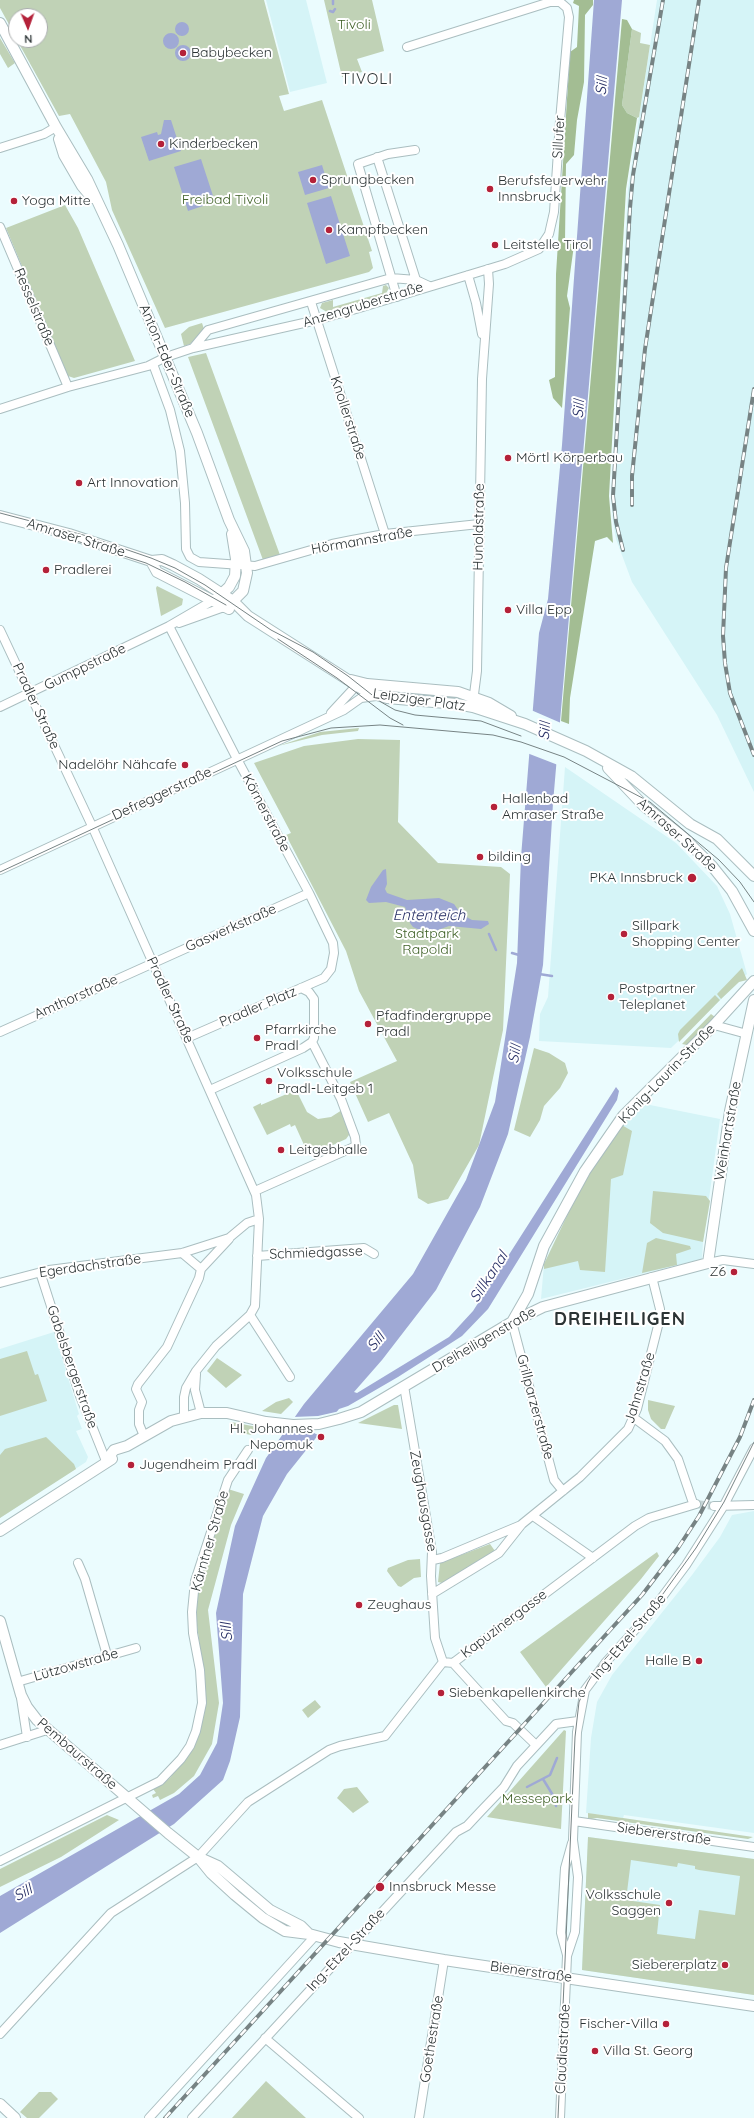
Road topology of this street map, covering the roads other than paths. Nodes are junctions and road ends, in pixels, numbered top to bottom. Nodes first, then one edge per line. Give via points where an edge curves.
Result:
1 (0, 23) edge
2 (0, 34) edge
3 (406, 47) dead end
4 (15, 52) junction
5 (56, 127) junction
6 (0, 148) edge
7 (415, 150) dead end
8 (377, 157) junction
9 (0, 227) edge
10 (488, 269) junction
11 (468, 275) junction
12 (391, 278) junction
13 (416, 280) junction
14 (429, 286) junction
15 (397, 297) junction
16 (311, 302) junction
17 (317, 320) junction
18 (484, 347) junction
19 (193, 348) junction
20 (166, 357) junction
21 (153, 364) junction
22 (68, 387) junction
23 (0, 409) edge
24 (0, 516) edge
25 (229, 520) junction
26 (479, 524) junction
27 (385, 534) junction
28 (151, 562) junction
29 (236, 565) junction
30 (247, 566) junction
31 (222, 594) junction
32 (212, 601) junction
33 (233, 601) junction
34 (224, 607) junction
35 (248, 616) junction
36 (169, 626) junction
37 (0, 630) edge
38 (343, 676) junction
39 (367, 684) junction
40 (356, 686) junction
41 (31, 693) junction
42 (382, 697) junction
43 (474, 697) junction
44 (0, 707) edge
45 (472, 707) junction
46 (324, 718) junction
47 (525, 724) junction
48 (586, 751) junction
49 (237, 759) junction
50 (92, 827) junction
51 (0, 870) edge
52 (754, 876) edge
53 (309, 893) junction
54 (754, 931) edge
55 (153, 963) junction
56 (754, 981) edge
57 (301, 988) junction
58 (754, 1000) edge
59 (714, 1025) junction
60 (0, 1032) edge
61 (747, 1034) junction
62 (187, 1038) junction
63 (312, 1042) junction
64 (210, 1090) junction
65 (255, 1191) junction
66 (259, 1219) junction
67 (229, 1238) junction
68 (182, 1253) junction
69 (374, 1254) dead end
70 (257, 1256) junction
71 (708, 1263) junction
72 (754, 1264) edge
73 (201, 1269) junction
74 (40, 1272) junction
75 (652, 1277) junction
76 (0, 1283) edge
77 (528, 1294) junction
78 (543, 1307) junction
79 (250, 1315) junction
80 (512, 1322) junction
81 (196, 1371) junction
82 (290, 1377) dead end
83 (404, 1386) junction
84 (201, 1413) junction
85 (184, 1417) junction
86 (634, 1418) junction
87 (144, 1436) junction
88 (754, 1448) edge
89 (248, 1450) dead end
90 (106, 1461) junction
91 (563, 1491) junction
92 (754, 1505) edge
93 (714, 1506) tunnel mouth
94 (723, 1507) junction
95 (533, 1516) junction
96 (522, 1524) junction
97 (0, 1532) edge
98 (593, 1558) junction
99 (433, 1560) junction
100 (78, 1563) dead end
101 (432, 1594) junction
102 (0, 1621) edge
103 (136, 1648) dead end
104 (107, 1655) junction
105 (442, 1662) junction
106 (453, 1663) junction
107 (17, 1682) junction
108 (21, 1695) junction
109 (578, 1721) junction
110 (47, 1730) junction
111 (27, 1737) junction
112 (0, 1745) edge
113 (536, 1745) junction
114 (128, 1798) junction
115 (574, 1821) junction
116 (168, 1833) joint
117 (573, 1840) junction
118 (754, 1847) edge
119 (198, 1856) junction
120 (0, 1861) edge
121 (312, 1935) junction
122 (352, 1944) junction
123 (567, 1956) junction
124 (444, 1960) junction
125 (566, 1978) junction
126 (754, 2006) edge
127 (0, 2034) edge
128 (265, 2038) junction
129 (0, 2104) edge
130 (15, 2118) edge
131 (149, 2118) edge
132 (192, 2118) edge
133 (358, 2118) edge
134 (419, 2118) edge
135 (560, 2118) edge

1 - 4 street, Anton-Eder-Straße
2 - 4 street, Anton-Eder-Straße
3 - 10 street, Sillufer via 550,2 560,2 567,8 569,17 553,224 544,244 537,250
4 - 5 street, Anton-Eder-Straße
5 - 6 street via 44,134
5 - 20 street, Anton-Eder-Straße via 87,179
7 - 8 street
8 - 12 street via 358,164
8 - 13 street
9 - 22 street, Resselstraße
10 - 11 street
10 - 18 street, Hunoldstraße
11 - 14 street
11 - 18 street, Hunoldstraße
12 - 13 street, Anzengruberstraße
12 - 15 street
12 - 16 street, Anzengruberstraße
13 - 14 street, Anzengruberstraße
14 - 15 street, Anzengruberstraße
15 - 17 street, Anzengruberstraße
16 - 17 street, Knollerstraße
16 - 19 street, Anzengruberstraße via 208,330
17 - 19 street, Anzengruberstraße
17 - 27 street, Knollerstraße
18 - 26 street, Hunoldstraße
19 - 20 street, Anzengruberstraße
20 - 21 street, Anzengruberstraße
20 - 25 street, Anton-Eder-Straße
21 - 22 street, Anzengruberstraße
21 - 29 street, Anton-Eder-Straße via 170,410 180,451 186,549 190,557 199,562
22 - 23 street, Anzengruberstraße
24 - 28 street, Amraser Straße via 69,534
25 - 29 street, Anton-Eder-Straße
25 - 30 street, Anton-Eder-Straße via 244,551
26 - 27 street, Hörmannstraße
26 - 43 street, Hunoldstraße via 477,670
27 - 30 street, Hörmannstraße via 332,544 255,566
28 - 31 street, Amraser Straße via 162,560 199,578
28 - 32 street, Amraser Straße via 157,572
29 - 30 street, Anton-Eder-Straße
29 - 31 street, Anton-Eder-Straße via 232,583
30 - 33 street, Anton-Eder-Straße via 243,591
31 - 32 street, Anton-Eder-Straße
31 - 33 street, Amraser Straße
32 - 34 street, Amraser Straße
32 - 36 street, Gumppstraße
33 - 34 street, Anton-Eder-Straße
33 - 35 street, Amraser Straße
34 - 35 street, Amraser Straße
34 - 36 street, Gumppstraße
35 - 38 street, Amraser Straße
36 - 41 street, Gumppstraße
36 - 49 street, Körnerstraße
37 - 41 street, Pradler Straße
38 - 39 street, Leipziger Platz
38 - 40 street, Leipziger Platz
39 - 40 street
39 - 43 street, Leipziger Platz via 453,692
40 - 42 street, Leipziger Platz
40 - 46 street, Defreggerstraße via 337,709
41 - 44 street, Gumppstraße
41 - 50 street, Pradler Straße
42 - 45 street, Leipziger Platz
42 - 46 street, Defreggerstraße via 365,697
43 - 45 street, Hunoldstraße
43 - 47 street, Amraser Straße
45 - 47 street, Amraser Straße
46 - 49 street, Defreggerstraße
47 - 48 street, Amraser Straße
48 - 52 street, Amraser Straße via 631,776 690,824 717,839
48 - 54 street, Amraser Straße via 614,773 643,805 684,838 712,866 732,891
49 - 50 street, Defreggerstraße
49 - 53 street, Körnerstraße
50 - 51 street, Defreggerstraße
50 - 55 street, Pradler Straße
53 - 55 street, Gaswerkstraße
53 - 57 street, Körnerstraße via 333,943 334,953 331,969 324,978
55 - 60 street, Amthorstraße
55 - 62 street, Pradler Straße
56 - 59 street, König-Laurin-Straße
57 - 62 street, Pradler Platz
57 - 63 street, Pradler Platz via 309,992 314,999
58 - 61 street, Weinhartstraße
59 - 61 street
59 - 77 street, König-Laurin-Straße via 623,1116 585,1170 544,1246
61 - 71 street, Weinhartstraße via 730,1112
62 - 64 street, Pradler Straße
63 - 64 street via 304,1048
63 - 65 street via 341,1100 356,1137 356,1146
64 - 65 street, Pradler Straße
65 - 66 street, Pradler Straße
66 - 67 street, Egerdachstraße via 247,1223
66 - 70 street, Pradler Straße
67 - 68 street, Egerdachstraße
67 - 73 street
68 - 73 street
68 - 74 street, Egerdachstraße
69 - 70 street, Schmiedgasse via 364,1248
70 - 79 street, Pradler Straße via 255,1303
71 - 72 street, Dreiheiligenstraße via 723,1260
71 - 75 street, Dreiheiligenstraße
73 - 87 street via 167,1348 136,1389 142,1402 139,1424
74 - 76 street, Egerdachstraße
74 - 90 street, Gabelsbergerstraße via 80,1396
75 - 78 street, Dreiheiligenstraße
75 - 86 street, Jahnstraße via 660,1318
77 - 78 street via 534,1306
77 - 80 street, König-Laurin-Straße
78 - 80 street, Dreiheiligenstraße
79 - 81 street via 213,1349
79 - 82 street
80 - 83 street, Dreiheiligenstraße
80 - 91 street, Grillparzerstraße via 554,1480
81 - 84 street via 195,1390
81 - 85 street via 186,1388
83 - 84 street, Dreiheiligenstraße via 361,1412 339,1419 301,1425 266,1422 226,1413
83 - 99 street, Zeughausgasse
84 - 85 street, Dreiheiligenstraße
85 - 87 street, Dreiheiligenstraße
86 - 91 street, Jahnstraße via 623,1435
86 - 98 street, Kapuzinergasse via 665,1441 678,1459 695,1503 649,1518
87 - 90 street, Dreiheiligenstraße via 127,1446 118,1456
88 - 94 street, Ing.-Etzel-Straße
89 - 114 street, Kärntner Straße via 228,1480 195,1581 193,1633 202,1692 196,1731 181,1759 162,1780
90 - 97 street, Dreiheiligenstraße
91 - 95 street, Jahnstraße
92 - 94 street
93 - 94 street
94 - 109 street, Ing.-Etzel-Straße via 674,1582 592,1679 585,1690
95 - 96 street, Jahnstraße
95 - 98 street
96 - 99 street, Jahnstraße
96 - 101 street, Jahnstraße via 499,1553
98 - 106 street, Kapuzinergasse
99 - 101 street, Zeughausgasse
100 - 104 street
101 - 105 street, Zeughausgasse via 435,1638
102 - 107 street, Pembaurstraße
103 - 104 street, Lützowstraße
104 - 107 street, Lützowstraße
105 - 106 street, Kapuzinergasse
105 - 119 street, Kapuzinergasse via 385,1736 340,1746 248,1802
106 - 113 street via 506,1721 513,1723
107 - 108 street, Pembaurstraße
108 - 110 street, Pembaurstraße via 27,1707
108 - 111 street, Pembaurstraße
109 - 113 street, Ing.-Etzel-Straße via 556,1724
109 - 115 street, Claudiastraße
110 - 111 street
110 - 114 street, Pembaurstraße
111 - 112 street
113 - 122 street, Ing.-Etzel-Straße via 517,1766 505,1789 467,1826 456,1832
114 - 116 street, Pembaurstraße
114 - 120 street, Kärntner Straße
115 - 117 street, Claudiastraße
115 - 118 street, Siebererstraße
116 - 119 street, Bienerstraße
117 - 123 street, Claudiastraße via 578,1877 576,1924
117 - 123 street, Claudiastraße via 565,1868 561,1932
119 - 121 street, Bienerstraße via 211,1873 263,1918 285,1931
119 - 127 street, Kapuzinergasse via 111,1913
121 - 122 street, Bienerstraße
121 - 131 street
122 - 124 street, Bienerstraße
122 - 128 street, Ing.-Etzel-Straße
123 - 125 street, Claudiastraße
124 - 125 street, Bienerstraße
124 - 134 street, Goethestraße
125 - 126 street, Bienerstraße
125 - 135 street, Claudiastraße
128 - 132 street, Ing.-Etzel-Straße
128 - 133 street
129 - 130 street

